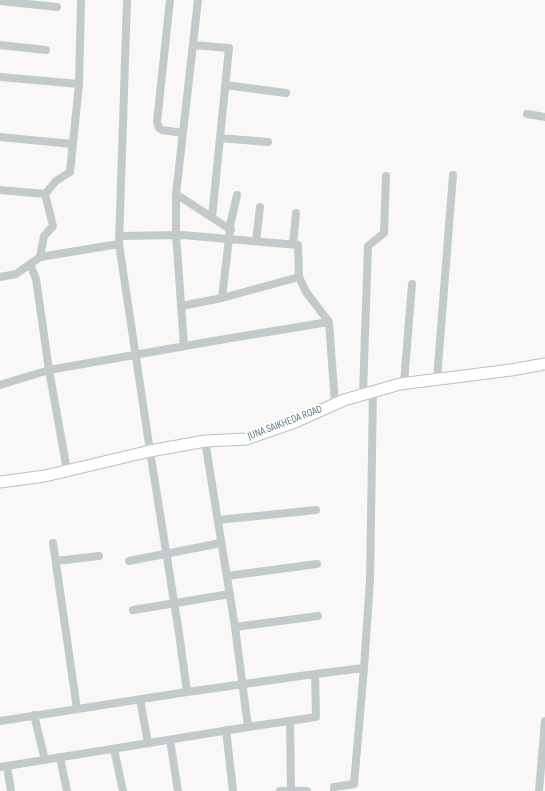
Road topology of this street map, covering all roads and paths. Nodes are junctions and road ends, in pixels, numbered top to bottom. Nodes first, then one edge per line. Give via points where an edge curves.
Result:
1 (81, 0) edge
2 (127, 0) edge
3 (170, 0) edge
4 (198, 0) edge
5 (0, 1) edge
6 (57, 7) dead end
7 (0, 45) edge
8 (193, 46) junction
9 (46, 50) dead end
10 (0, 77) edge
11 (79, 84) junction
12 (225, 85) junction
13 (286, 92) dead end
14 (527, 114) dead end
15 (545, 117) edge
16 (183, 133) junction
17 (0, 137) edge
18 (220, 138) junction
19 (268, 142) dead end
20 (72, 144) junction
21 (453, 175) dead end
22 (386, 176) dead end
23 (0, 190) edge
24 (45, 194) junction
25 (176, 194) junction
26 (237, 195) dead end
27 (260, 207) dead end
28 (296, 213) dead end
29 (212, 217) junction
30 (231, 230) junction
31 (176, 235) junction
32 (229, 239) junction
33 (119, 240) junction
34 (256, 241) junction
35 (293, 244) junction
36 (40, 257) junction
37 (30, 264) junction
38 (0, 277) edge
39 (299, 277) junction
40 (412, 284) dead end
41 (222, 298) junction
42 (182, 306) junction
43 (329, 322) junction
44 (184, 346) junction
45 (135, 355) junction
46 (545, 364) edge
47 (49, 370) junction
48 (437, 379) junction
49 (404, 383) junction
50 (0, 385) edge
51 (368, 393) junction
52 (335, 404) junction
53 (205, 441) junction
54 (150, 451) junction
55 (67, 470) junction
56 (0, 482) edge
57 (316, 510) dead end
58 (218, 520) junction
59 (53, 543) dead end
60 (222, 543) junction
61 (166, 554) junction
62 (99, 556) dead end
63 (56, 561) junction
64 (129, 561) dead end
65 (318, 564) dead end
66 (227, 576) junction
67 (230, 594) junction
68 (174, 603) junction
69 (133, 610) dead end
70 (318, 616) dead end
71 (235, 627) junction
72 (364, 668) junction
73 (315, 674) junction
74 (242, 684) junction
75 (187, 692) junction
76 (140, 699) junction
77 (77, 709) junction
78 (34, 715) junction
79 (0, 721) edge
80 (290, 721) junction
81 (545, 721) edge
82 (248, 727) junction
83 (226, 730) junction
84 (170, 740) junction
85 (544, 740) edge
86 (148, 743) junction
87 (114, 749) junction
88 (60, 757) junction
89 (45, 760) junction
90 (3, 767) edge
91 (291, 790) edge
92 (11, 791) edge
93 (67, 791) edge
94 (123, 791) edge
95 (178, 791) edge
96 (233, 791) edge
97 (280, 791) edge
98 (307, 791) edge
99 (334, 791) edge
100 (540, 791) edge

1 - 11 street
2 - 33 street
3 - 16 street via 157,122 162,130
4 - 8 street
5 - 6 street
7 - 9 street
8 - 12 street via 229,48
8 - 16 street
10 - 11 street
11 - 20 street
12 - 13 street
12 - 18 street
14 - 15 street
16 - 25 street
17 - 20 street
18 - 19 street
18 - 29 street
20 - 24 street via 70,172 56,181
21 - 48 street
22 - 51 street via 384,233 368,246
23 - 24 street
24 - 36 street via 53,226 44,236
25 - 29 street
25 - 31 street
26 - 30 street
27 - 34 street
28 - 35 street
29 - 30 street
30 - 32 street
31 - 32 street
31 - 33 street
31 - 42 street
32 - 34 street
32 - 41 street
33 - 36 street
33 - 45 street
34 - 35 street
35 - 39 street via 298,245
36 - 37 street
37 - 38 street via 16,274
37 - 47 street via 36,279
39 - 41 street
39 - 43 street via 306,292
40 - 49 street
41 - 42 street
42 - 44 street
43 - 44 street
43 - 52 street
44 - 45 street
45 - 47 street
45 - 54 street
46 - 48 main road, JUNA SAIKHEDA ROAD
47 - 50 street
47 - 55 street
48 - 49 main road, JUNA SAIKHEDA ROAD
49 - 51 main road, JUNA SAIKHEDA ROAD
51 - 52 main road, JUNA SAIKHEDA ROAD
51 - 72 street via 370,580
52 - 53 main road, JUNA SAIKHEDA ROAD via 295,422 246,439
53 - 54 main road, JUNA SAIKHEDA ROAD
53 - 58 street
54 - 55 main road, JUNA SAIKHEDA ROAD
54 - 61 street
55 - 56 main road, JUNA SAIKHEDA ROAD via 45,476
57 - 58 street
58 - 60 street
59 - 63 street
60 - 61 street
60 - 66 street
61 - 64 street
61 - 68 street
62 - 63 street
63 - 77 street
65 - 66 street
66 - 67 street
67 - 68 street
67 - 71 street
68 - 69 street
68 - 75 street
70 - 71 street
71 - 74 street
72 - 73 street
72 - 99 street via 354,784 334,787
73 - 74 street
73 - 80 street via 316,717
74 - 75 street
74 - 82 street
75 - 76 street
76 - 77 street
76 - 86 street
77 - 78 street
78 - 79 street
78 - 89 street
80 - 82 street
80 - 91 street
81 - 85 street
82 - 83 street
83 - 84 street
83 - 96 street
84 - 86 street
84 - 95 street
85 - 100 street
86 - 87 street
87 - 88 street
87 - 94 street
88 - 89 street
88 - 93 street
89 - 90 street
90 - 92 street
91 - 97 street
91 - 98 street

